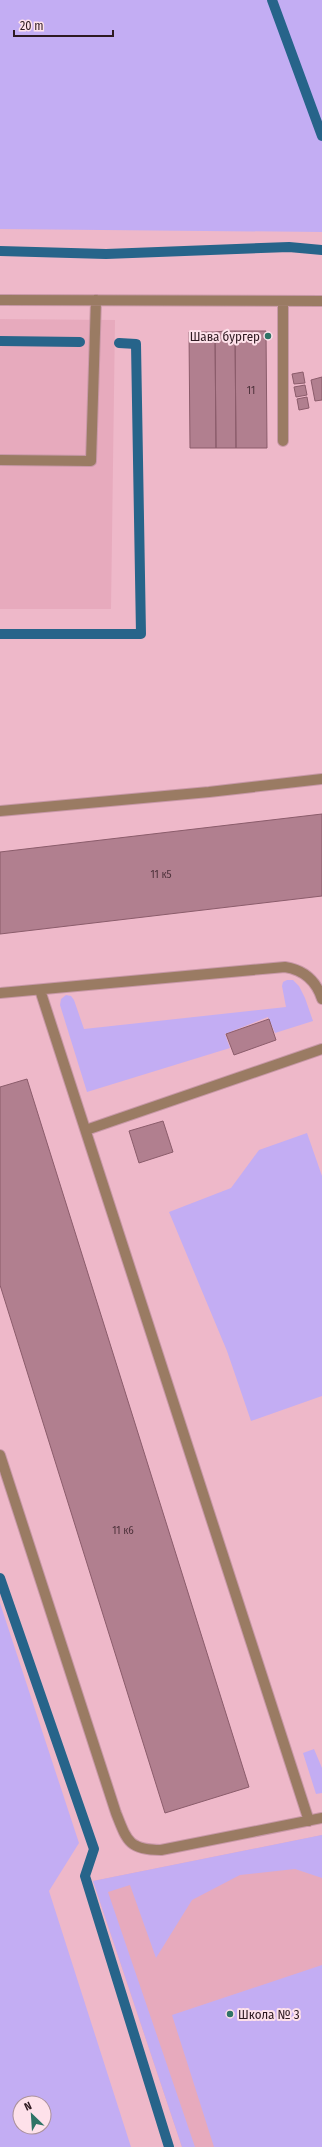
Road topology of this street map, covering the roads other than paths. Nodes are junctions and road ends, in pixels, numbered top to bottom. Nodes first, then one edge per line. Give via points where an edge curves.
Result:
1 (0, 300) edge
2 (96, 300) junction
3 (322, 301) edge
4 (283, 302) junction
5 (283, 441) dead end
6 (0, 460) edge
7 (322, 779) edge
8 (0, 811) edge
9 (40, 990) junction
10 (0, 993) edge
11 (322, 999) edge
12 (322, 1049) edge
13 (86, 1130) junction
14 (0, 1455) edge
15 (322, 1818) edge
16 (309, 1821) junction

1 - 2 lane
2 - 4 lane
2 - 6 lane via 91,461
3 - 4 lane
4 - 5 lane
7 - 8 lane
9 - 10 lane
9 - 11 lane via 285,967 299,969 313,982
9 - 13 lane
12 - 13 lane
13 - 16 lane
14 - 16 lane via 116,1814 127,1839 142,1850 161,1850
15 - 16 lane

